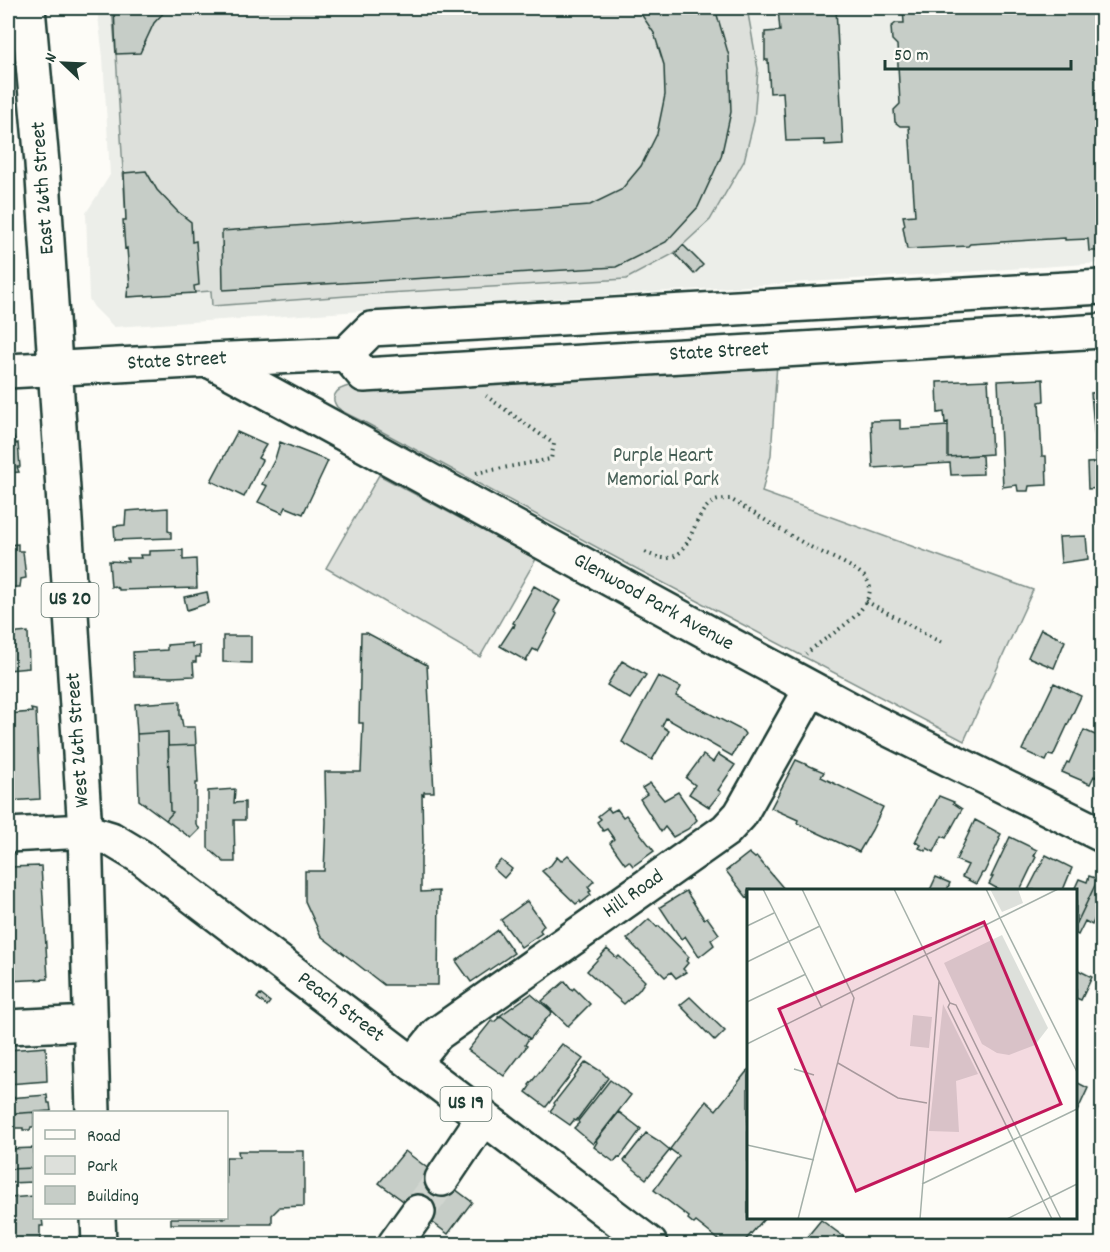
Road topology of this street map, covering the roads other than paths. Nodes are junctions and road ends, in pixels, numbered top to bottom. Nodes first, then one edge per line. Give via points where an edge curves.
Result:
1 (28, 8) edge
2 (1102, 287) edge
3 (1102, 331) edge
4 (346, 354) junction
5 (210, 360) junction
6 (56, 368) junction
7 (8, 371) edge
8 (811, 688) junction
9 (85, 831) junction
10 (8, 835) edge
11 (1102, 835) edge
12 (90, 1023) junction
13 (8, 1028) edge
14 (413, 1064) junction
15 (93, 1111) edge
16 (483, 1118) junction
17 (442, 1179) tunnel mouth
18 (418, 1212) tunnel mouth
19 (98, 1219) edge
20 (99, 1245) edge
21 (395, 1245) edge
22 (650, 1245) edge

1 - 6 main road, East 26th Street / US 20
2 - 4 main road, State Street via 371,329
3 - 4 main road, State Street via 364,375
4 - 5 main road, State Street
5 - 6 main road, State Street
5 - 8 main road, Glenwood Park Avenue
6 - 7 main road, State Street
6 - 9 main road, West 26th Street / US 20
8 - 11 main road, Glenwood Park Avenue
8 - 14 main road, Hill Road via 743,810 726,830 440,1032
9 - 10 main road, Peach Street
9 - 12 main road, West 26th Street / US 20
9 - 14 main road, Peach Street / US 19 via 111,839 141,857
12 - 13 main road
12 - 15 main road, West 26th Street / US 20
14 - 16 main road, Peach Street / US 19
16 - 17 main road
16 - 22 main road, Peach Street / US 19
18 - 21 main road
19 - 20 main road

